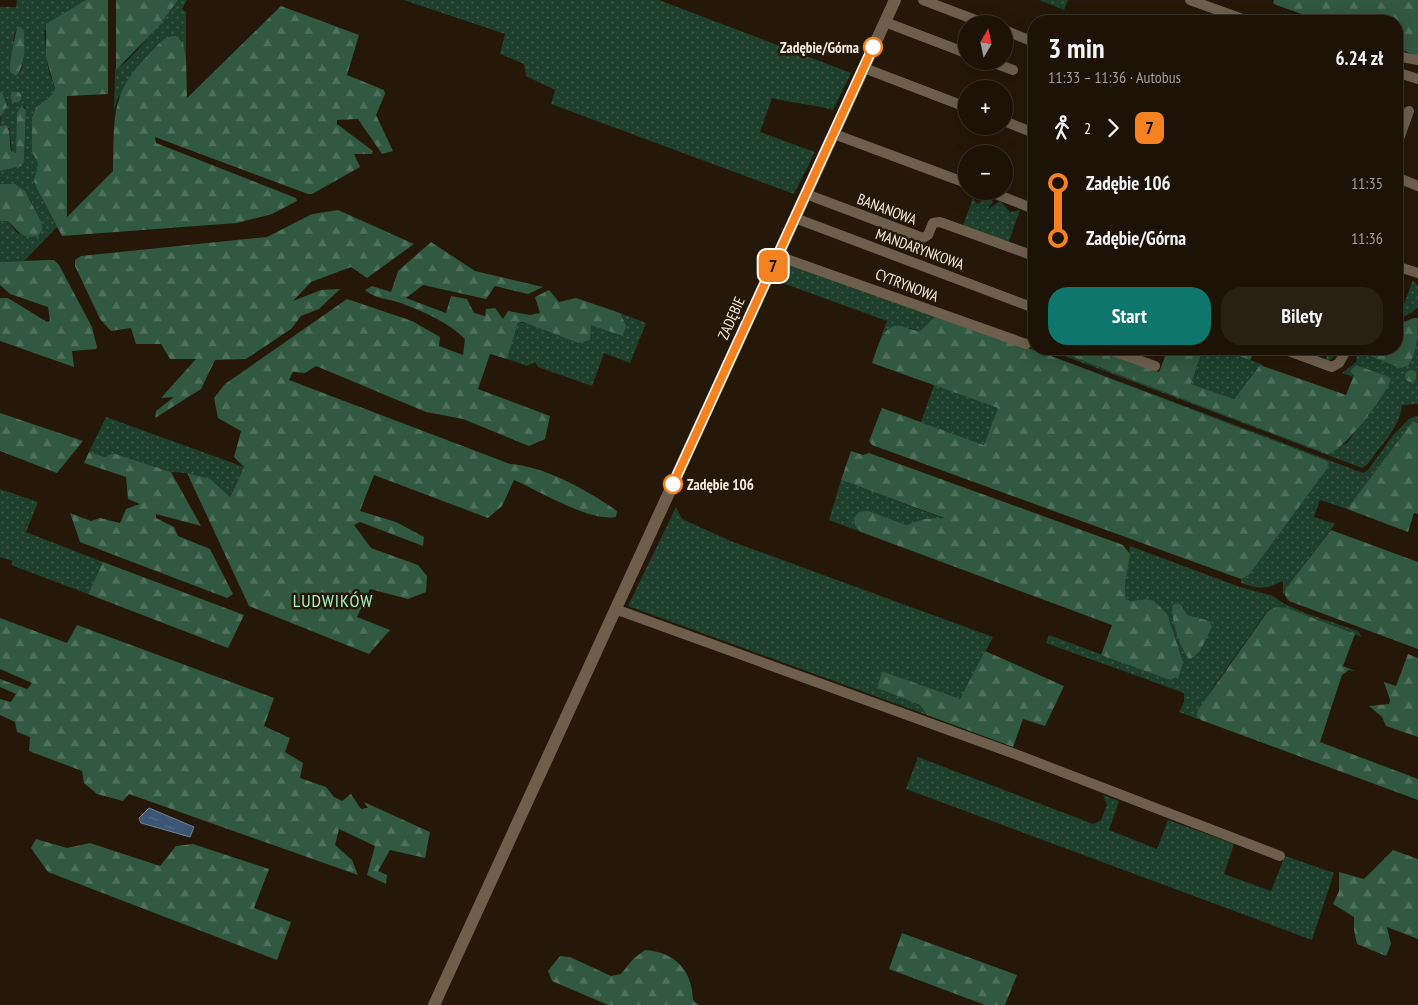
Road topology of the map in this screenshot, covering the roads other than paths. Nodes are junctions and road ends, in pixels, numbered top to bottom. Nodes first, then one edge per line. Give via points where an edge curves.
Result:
1 (895, 0) edge
2 (923, 0) edge
3 (1190, 0) edge
4 (962, 15) edge
5 (1231, 15) edge
6 (885, 22) junction
7 (1013, 34) edge
8 (1028, 40) edge
9 (958, 50) edge
10 (1403, 57) edge
11 (1418, 60) edge
12 (864, 68) junction
13 (1403, 75) edge
14 (1418, 80) edge
15 (958, 104) edge
16 (1409, 111) dead end
17 (1013, 125) edge
18 (1403, 128) edge
19 (1028, 131) edge
20 (834, 134) junction
21 (958, 180) edge
22 (1403, 180) edge
23 (1418, 186) edge
24 (806, 194) junction
25 (1012, 200) edge
26 (1028, 206) edge
27 (795, 218) junction
28 (1028, 254) edge
29 (778, 256) junction
30 (1403, 269) edge
31 (1418, 274) edge
32 (1028, 306) edge
33 (1026, 344) dead end
34 (1125, 355) edge
35 (1299, 355) edge
36 (1344, 355) edge
37 (1155, 366) dead end
38 (615, 609) junction
39 (1280, 856) dead end
40 (434, 1005) edge

1 - 6 street, ZADĘBIE
2 - 4 street
3 - 5 street
6 - 9 street
6 - 12 street, ZADĘBIE
7 - 8 street
10 - 11 street
12 - 15 street
12 - 20 street, ZADĘBIE
13 - 14 street
16 - 18 street
17 - 19 street
20 - 21 street
20 - 24 street, ZADĘBIE
22 - 23 street
24 - 27 street, ZADĘBIE
24 - 28 street, BANANOWA via 923,238 937,221
25 - 26 street
27 - 29 street, ZADĘBIE
27 - 32 street, MANDARYNKOWA
29 - 33 street, CYTRYNOWA
29 - 38 street, ZADĘBIE
30 - 31 street
34 - 37 street
35 - 36 street via 1332,367
38 - 39 street
38 - 40 street, ZADĘBIE

